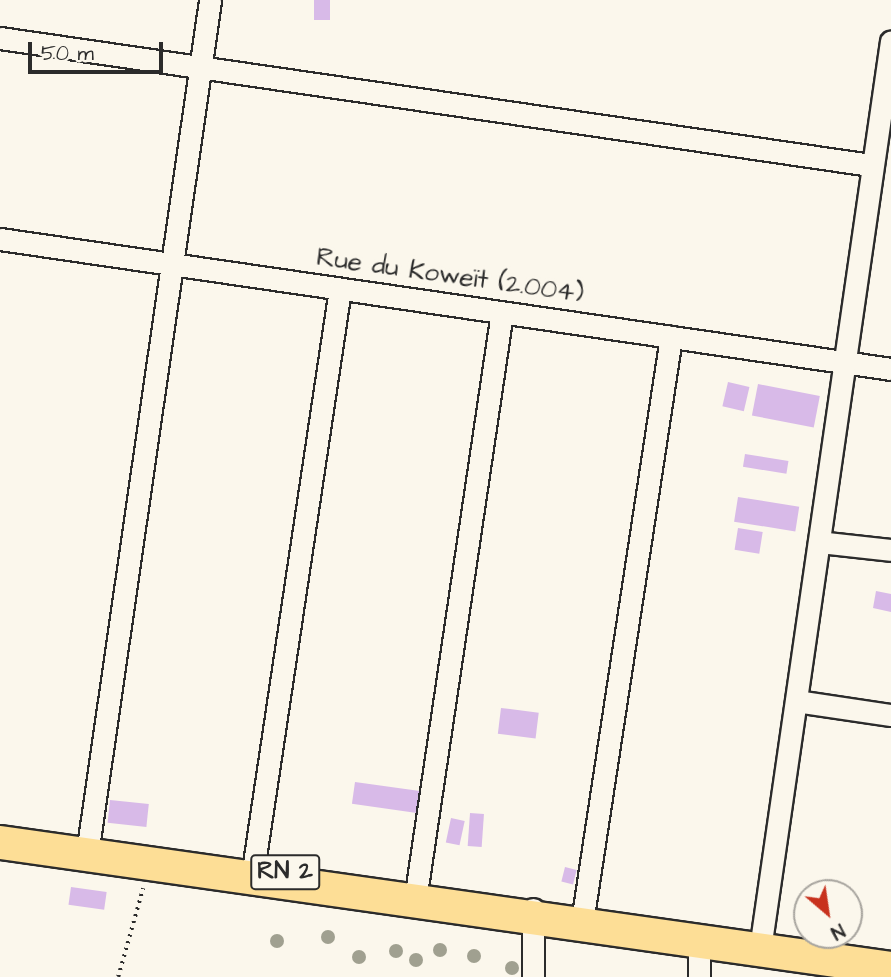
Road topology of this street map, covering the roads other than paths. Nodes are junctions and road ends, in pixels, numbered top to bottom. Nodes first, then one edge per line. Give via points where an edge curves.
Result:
1 (210, 0) edge
2 (0, 38) edge
3 (891, 41) edge
4 (200, 67) junction
5 (871, 165) junction
6 (0, 239) edge
7 (170, 264) junction
8 (340, 289) junction
9 (502, 312) junction
10 (671, 337) junction
11 (846, 363) junction
12 (891, 369) edge
13 (819, 542) junction
14 (891, 550) edge
15 (796, 702) junction
16 (891, 715) edge
17 (0, 832) edge
18 (0, 842) edge
19 (88, 849) junction
20 (253, 872) junction
21 (416, 895) junction
22 (533, 915) junction
23 (575, 921) junction
24 (699, 939) junction
25 (760, 949) junction
26 (891, 968) edge
27 (533, 977) edge
28 (699, 977) edge

1 - 4 street
2 - 4 street
3 - 5 street
4 - 5 street
4 - 7 street
5 - 11 street
6 - 7 street, Rue du Koweït (2.004)
7 - 8 street, Rue du Koweït (2.004)
7 - 19 street
8 - 9 street, Rue du Koweït (2.004)
8 - 20 street
9 - 10 street, Rue du Koweït (2.004)
9 - 21 street
10 - 11 street, Rue du Koweït (2.004)
10 - 23 street
11 - 12 street, Rue du Koweït (2.004)
11 - 13 street
13 - 14 street
13 - 15 street
15 - 16 street
15 - 25 street
17 - 19 main road, RN 2
18 - 19 main road, RN 2
19 - 20 main road, RN 2
19 - 20 main road, RN 2 via 150,863
20 - 21 main road, RN 2
21 - 22 main road, RN 2
22 - 23 main road, RN 2
22 - 27 street
23 - 24 main road, RN 2
24 - 25 main road, RN 2
24 - 28 street
25 - 26 main road, RN 2

